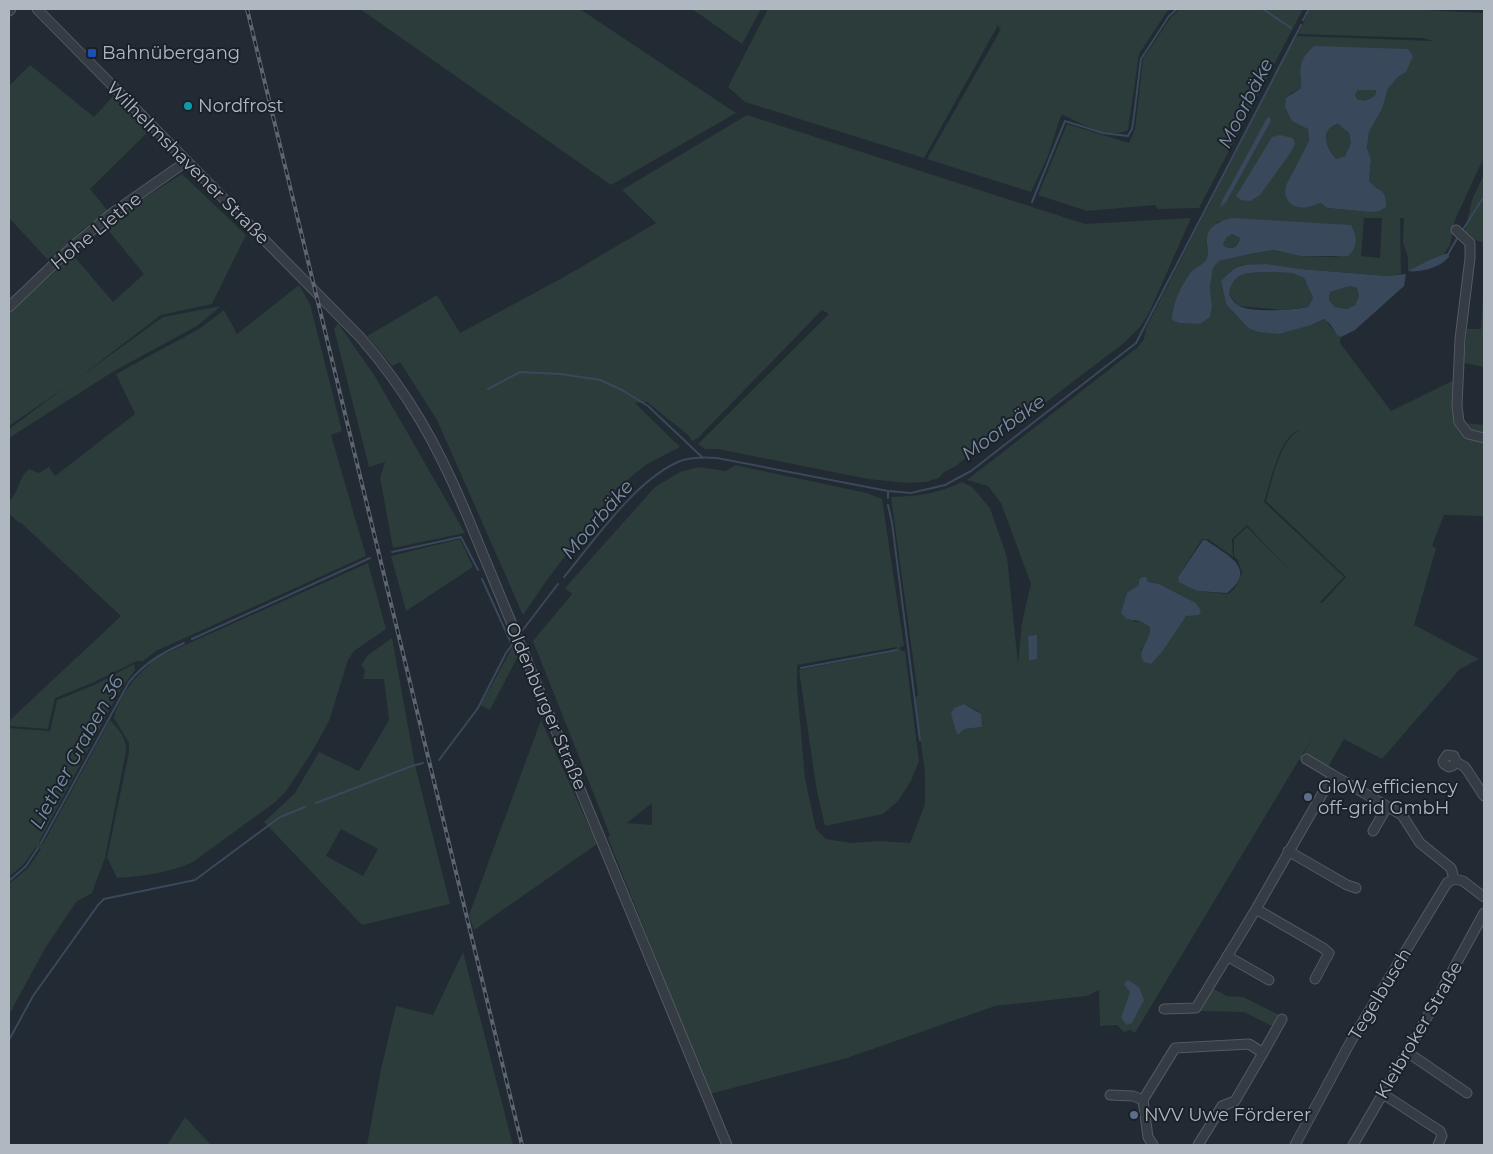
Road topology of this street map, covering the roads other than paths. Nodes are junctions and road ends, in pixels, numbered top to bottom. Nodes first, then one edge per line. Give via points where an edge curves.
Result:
1 (37, 9) edge
2 (187, 161) junction
3 (1456, 230) dead end
4 (320, 294) joint
5 (9, 307) edge
6 (1484, 438) edge
7 (1306, 759) dead end
8 (1456, 762) dead end
9 (1333, 775) junction
10 (1484, 796) edge
11 (1387, 807) junction
12 (1373, 831) dead end
13 (1288, 852) junction
14 (1454, 879) junction
15 (1356, 888) dead end
16 (1484, 897) edge
17 (1256, 909) junction
18 (1484, 913) edge
19 (1227, 956) junction
20 (1315, 979) dead end
21 (1268, 980) dead end
22 (1164, 1009) dead end
23 (1282, 1019) dead end
24 (1407, 1052) junction
25 (1263, 1053) junction
26 (1467, 1093) dead end
27 (1383, 1094) junction
28 (1110, 1095) dead end
29 (1143, 1100) junction
30 (726, 1145) edge
31 (1153, 1145) edge
32 (1198, 1145) edge
33 (1296, 1145) edge
34 (1353, 1145) edge
35 (1438, 1145) edge

1 - 2 street, Wilhelmshavener Straße
2 - 4 street, Wilhelmshavener Straße
2 - 5 street, Hohe Liethe via 111,214
3 - 6 street via 1470,243 1460,339 1459,422 1468,434
4 - 30 street, Oldenburger Straße via 388,370 410,401 439,453
7 - 9 street
8 - 10 street via 1465,767
9 - 11 street
9 - 13 street
11 - 12 street
11 - 14 street via 1402,815 1420,843 1451,868
13 - 15 street
13 - 17 street
14 - 16 street
14 - 33 street, Tegelbusch via 1447,884 1371,1007
17 - 19 street
17 - 20 street via 1329,954
18 - 24 street, Kleibroker Straße
19 - 21 street
19 - 22 street via 1196,1008
23 - 25 street
24 - 26 street
24 - 27 street, Kleibroker Straße
25 - 29 street via 1249,1044 1175,1048
25 - 32 street via 1235,1101 1222,1106
27 - 34 street, Kleibroker Straße
27 - 35 street via 1440,1131 1442,1136
28 - 29 street via 1134,1096
29 - 31 street via 1148,1137

